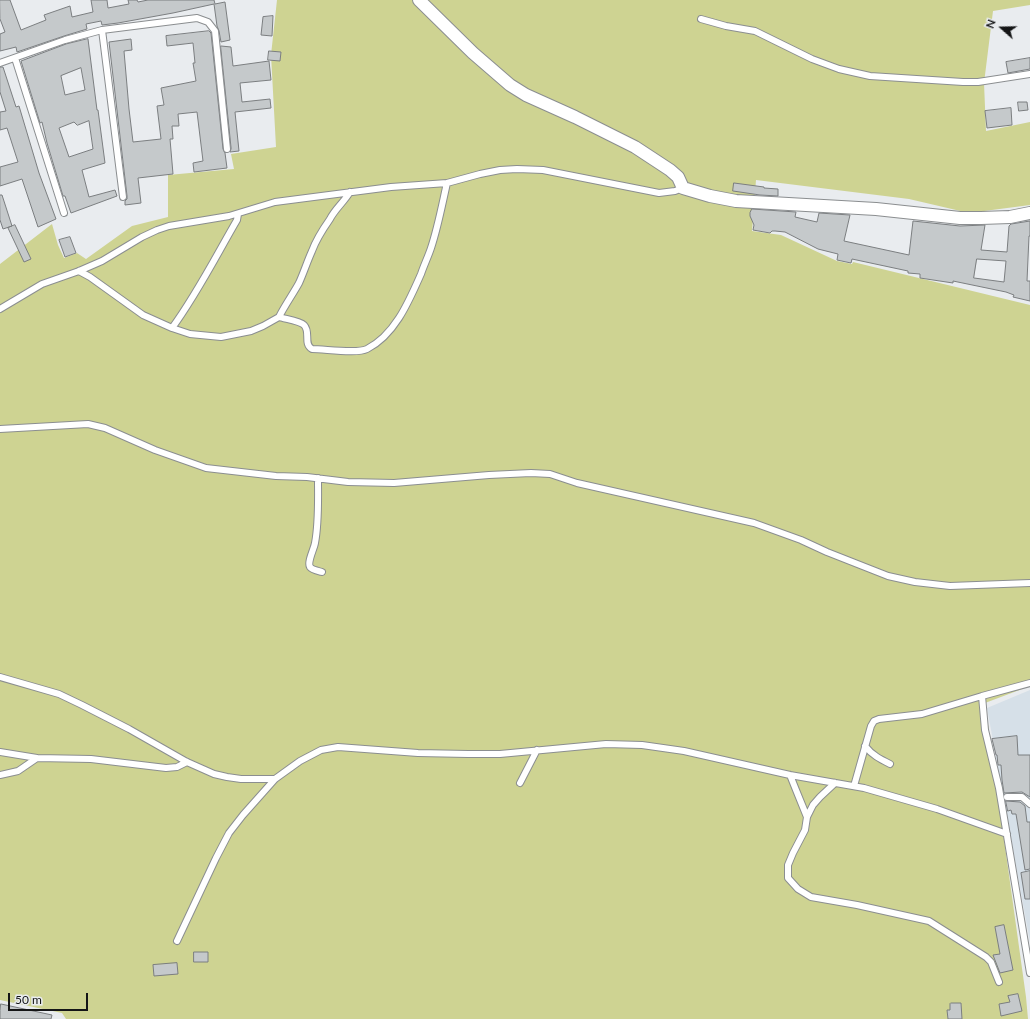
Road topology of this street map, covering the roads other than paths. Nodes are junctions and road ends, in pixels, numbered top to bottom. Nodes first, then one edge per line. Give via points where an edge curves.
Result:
1 (419, 0) edge
2 (701, 19) dead end
3 (102, 30) junction
4 (15, 58) junction
5 (0, 63) edge
6 (1030, 74) edge
7 (227, 149) dead end
8 (447, 184) junction
9 (683, 188) junction
10 (350, 192) junction
11 (123, 196) dead end
12 (64, 213) dead end
13 (1030, 213) edge
14 (238, 214) junction
15 (79, 271) junction
16 (0, 309) edge
17 (279, 317) junction
18 (172, 328) junction
19 (0, 429) edge
20 (318, 478) junction
21 (322, 572) dead end
22 (1030, 583) edge
23 (0, 677) edge
24 (1030, 683) edge
25 (982, 696) junction
26 (865, 746) junction
27 (537, 750) junction
28 (0, 752) edge
29 (36, 758) junction
30 (187, 762) junction
31 (890, 764) dead end
32 (0, 775) edge
33 (790, 775) junction
34 (275, 779) junction
35 (520, 783) dead end
36 (835, 783) junction
37 (854, 786) junction
38 (1007, 798) dead end
39 (1030, 804) edge
40 (807, 817) junction
41 (1007, 834) junction
42 (177, 941) dead end
43 (1030, 973) edge
44 (999, 982) dead end

1 - 9 street via 510,85 635,147 670,170 678,177
2 - 6 lane via 755,31 812,59 839,69 870,76 978,82
3 - 4 lane
3 - 7 lane via 197,18 208,22 215,31
3 - 11 lane
4 - 5 lane
4 - 12 lane
8 - 9 lane via 480,174 517,169 543,170 659,193
8 - 10 lane
8 - 17 lane via 431,249 415,287 400,318 381,340 362,351 312,349 307,344 304,325
9 - 13 street via 736,201 868,208 960,218 1010,217
10 - 14 lane via 275,202
10 - 17 lane via 322,232 299,283
14 - 15 lane via 157,230
14 - 18 lane via 210,269
15 - 16 lane via 42,284
15 - 18 lane via 143,315
17 - 18 lane via 251,331 221,337 190,334
19 - 20 lane via 88,424 105,428 155,450 206,468
20 - 21 lane via 317,533 310,565
20 - 22 lane via 348,482 394,483 489,475 550,474 577,483 754,523 888,576 950,586
23 - 30 lane via 58,694 129,729
24 - 25 lane
25 - 26 lane via 922,714 874,721
25 - 41 lane via 985,730
26 - 31 lane via 874,756
26 - 37 lane
27 - 33 lane via 606,744 642,745 684,751
27 - 34 lane via 468,754 338,747 321,750
27 - 35 lane
28 - 29 lane
29 - 30 lane via 91,759 166,768
29 - 32 lane via 18,771
30 - 34 lane via 227,778
33 - 36 lane
33 - 40 lane
34 - 42 lane via 230,833
36 - 37 lane
36 - 40 lane via 817,801
37 - 41 lane via 937,809
38 - 39 lane via 1022,797
40 - 44 lane via 805,830 788,865 788,878 798,889 811,897 929,921 986,957 991,962
41 - 43 lane

